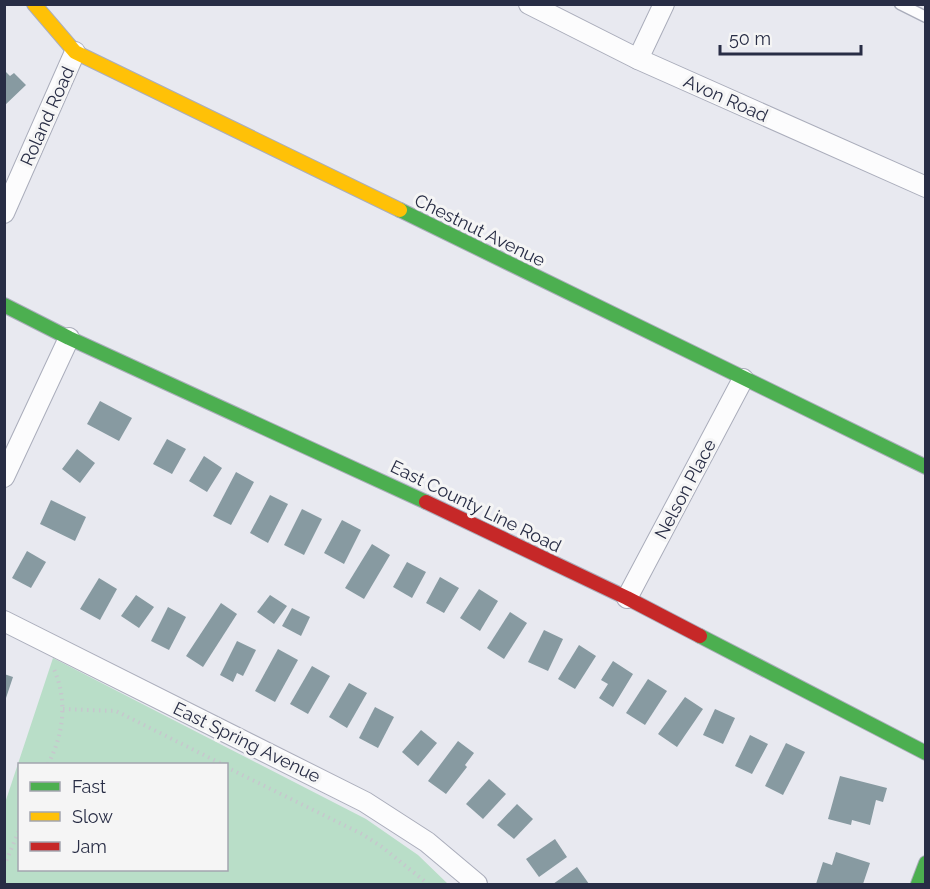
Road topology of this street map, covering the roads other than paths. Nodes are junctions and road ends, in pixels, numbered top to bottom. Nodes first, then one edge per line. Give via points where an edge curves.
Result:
1 (34, 4) edge
2 (530, 4) edge
3 (664, 4) edge
4 (900, 4) edge
5 (926, 17) edge
6 (75, 52) junction
7 (638, 59) junction
8 (926, 187) edge
9 (4, 213) edge
10 (4, 305) edge
11 (69, 338) junction
12 (743, 379) junction
13 (926, 467) edge
14 (4, 477) edge
15 (627, 598) junction
16 (4, 621) edge
17 (926, 753) edge
18 (926, 863) edge
19 (477, 885) edge
20 (918, 885) edge

1 - 6 street, Chestnut Avenue
2 - 7 street, Avon Road
3 - 7 street
4 - 5 lane
6 - 9 street, Roland Road
6 - 12 street, Chestnut Avenue
7 - 8 street, Avon Road
10 - 11 street, East County Line Road
11 - 14 street
11 - 15 street, East County Line Road via 358,468
12 - 13 street, Chestnut Avenue
12 - 15 street, Nelson Place
15 - 17 street, East County Line Road
16 - 19 street, East Spring Avenue via 365,802 427,842
18 - 20 street

